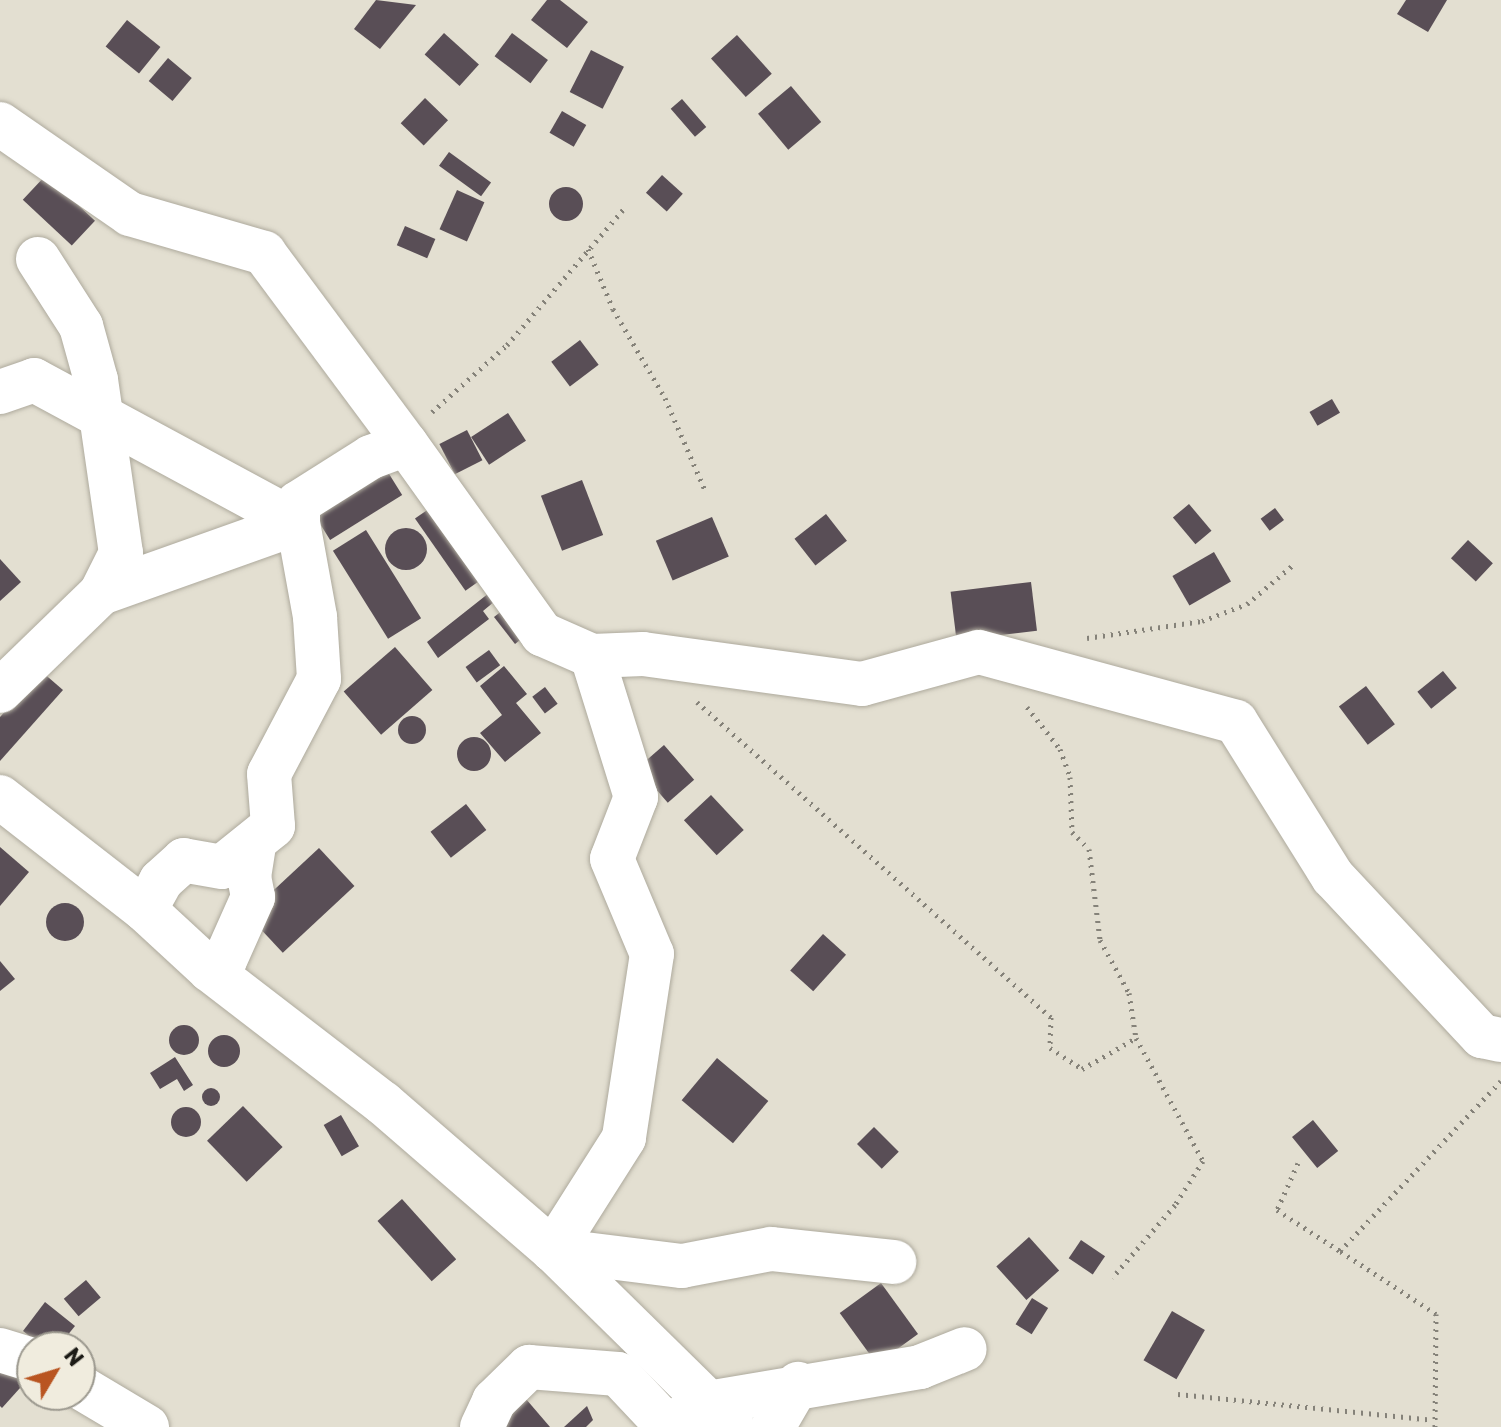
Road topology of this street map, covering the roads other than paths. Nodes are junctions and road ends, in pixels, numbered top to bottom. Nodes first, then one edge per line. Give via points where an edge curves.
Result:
1 (0, 124) edge
2 (38, 259) dead end
3 (0, 392) edge
4 (100, 411) junction
5 (403, 441) junction
6 (298, 523) junction
7 (101, 593) junction
8 (592, 656) junction
9 (0, 691) edge
10 (0, 797) edge
11 (254, 845) junction
12 (145, 910) junction
13 (210, 970) junction
14 (1501, 1040) edge
15 (553, 1250) junction
16 (894, 1262) dead end
17 (965, 1349) dead end
18 (798, 1384) junction
19 (96, 1397) edge
20 (720, 1415) edge
21 (147, 1427) edge
22 (482, 1427) edge
23 (773, 1427) edge

1 - 5 street via 130,214 264,253
2 - 4 street via 81,326
3 - 4 street via 34,380
4 - 6 street
4 - 7 street via 121,553
5 - 6 street via 298,503
5 - 8 street via 542,634
6 - 7 street
6 - 11 street via 315,617 319,679 269,774 273,826
7 - 9 street
8 - 14 street via 643,654 862,684 979,652 1029,684 1236,722 1333,877 1482,1036
8 - 15 street via 636,797 612,859 652,954 624,1138
10 - 12 street
11 - 12 street via 222,867 184,860 161,881
11 - 13 street via 249,877 253,897 225,960
12 - 13 street
13 - 15 street via 383,1103
15 - 16 street via 682,1266 771,1249
15 - 20 street
17 - 18 street via 920,1367
18 - 20 street
18 - 23 street
19 - 21 street
20 - 22 street via 667,1426 618,1374 529,1367 494,1401

